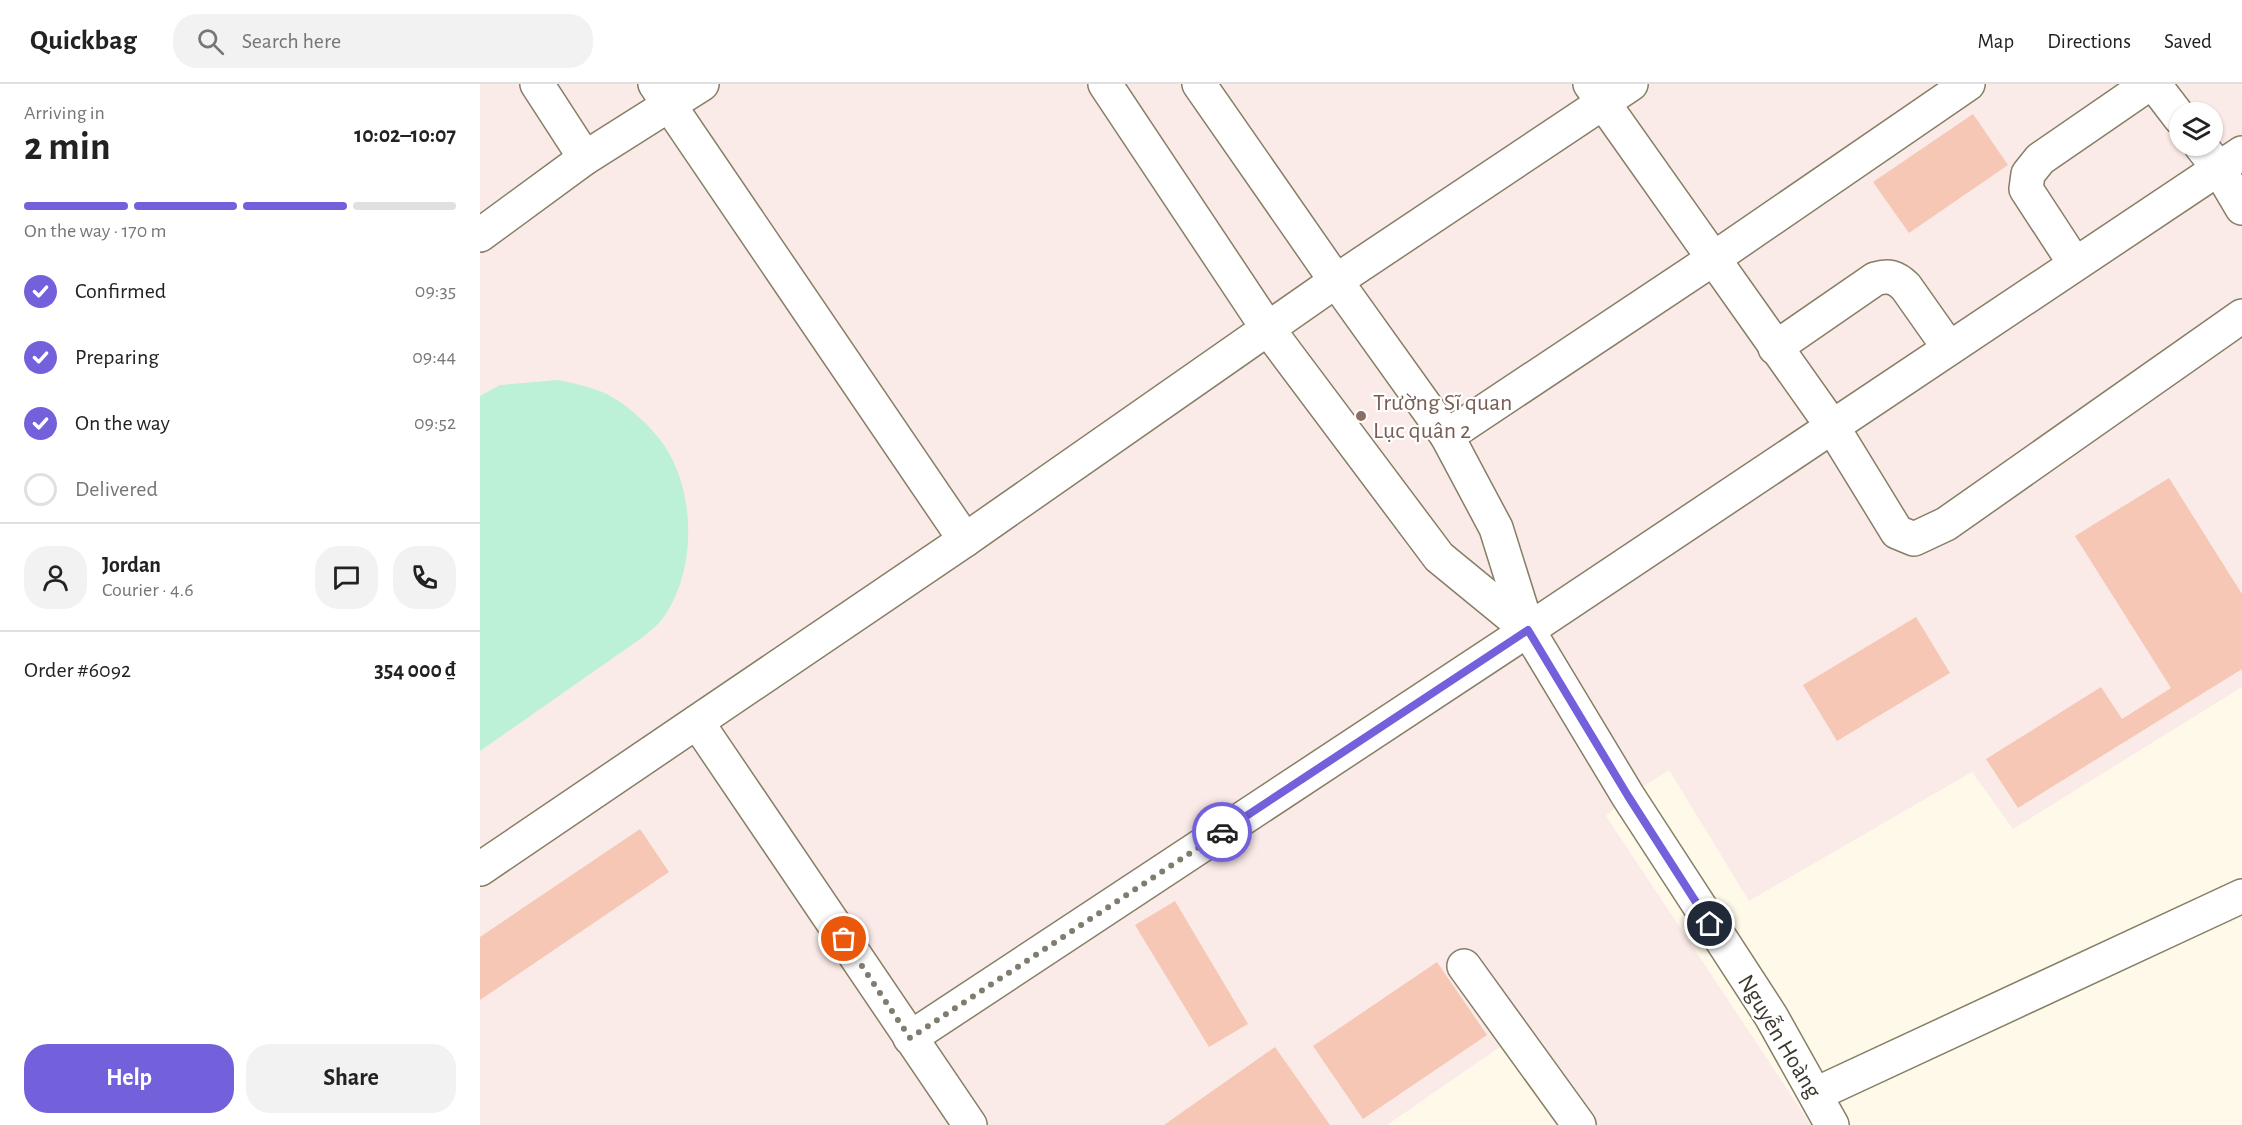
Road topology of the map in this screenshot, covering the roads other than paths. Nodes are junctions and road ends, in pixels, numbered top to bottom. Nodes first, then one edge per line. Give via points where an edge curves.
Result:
1 (537, 84) edge
2 (702, 84) edge
3 (1105, 84) edge
4 (1199, 84) edge
5 (1631, 84) edge
6 (1968, 84) edge
7 (2149, 84) edge
8 (2154, 84) edge
9 (1597, 94) edge
10 (662, 95) edge
11 (2169, 104) edge
12 (2221, 156) edge
13 (585, 158) junction
14 (2242, 208) edge
15 (480, 236) edge
16 (1713, 259) junction
17 (2075, 264) junction
18 (1336, 281) junction
19 (2242, 316) edge
20 (1268, 329) junction
21 (1775, 348) junction
22 (1948, 348) junction
23 (1832, 426) junction
24 (1447, 436) junction
25 (965, 540) junction
26 (1528, 630) junction
27 (697, 722) junction
28 (480, 869) edge
29 (2242, 896) edge
30 (1464, 966) dead end
31 (910, 1038) junction
32 (1816, 1094) junction
33 (970, 1125) edge
34 (1579, 1125) edge
35 (1832, 1125) edge

1 - 13 street
2 - 10 street
3 - 20 street
4 - 18 street
5 - 9 street
6 - 16 street
7 - 17 street via 2040,159 2028,174 2026,189
8 - 11 street
9 - 16 street
9 - 18 street
10 - 13 street
10 - 25 street
12 - 14 street
12 - 17 street
13 - 15 street
16 - 21 street
16 - 24 street
17 - 22 street
18 - 20 street
18 - 24 street
19 - 23 street via 1946,524 1914,539 1897,532
20 - 25 street
20 - 26 street via 1439,557
21 - 22 street via 1875,279 1890,277 1906,287
21 - 23 street
22 - 23 street
23 - 26 street
24 - 26 street via 1496,528
25 - 27 street
26 - 31 street
26 - 32 street, Nguyễn Hoàng
27 - 28 street
27 - 31 street
29 - 32 street
30 - 34 street
31 - 33 street
32 - 35 street, Nguyễn Hoàng

